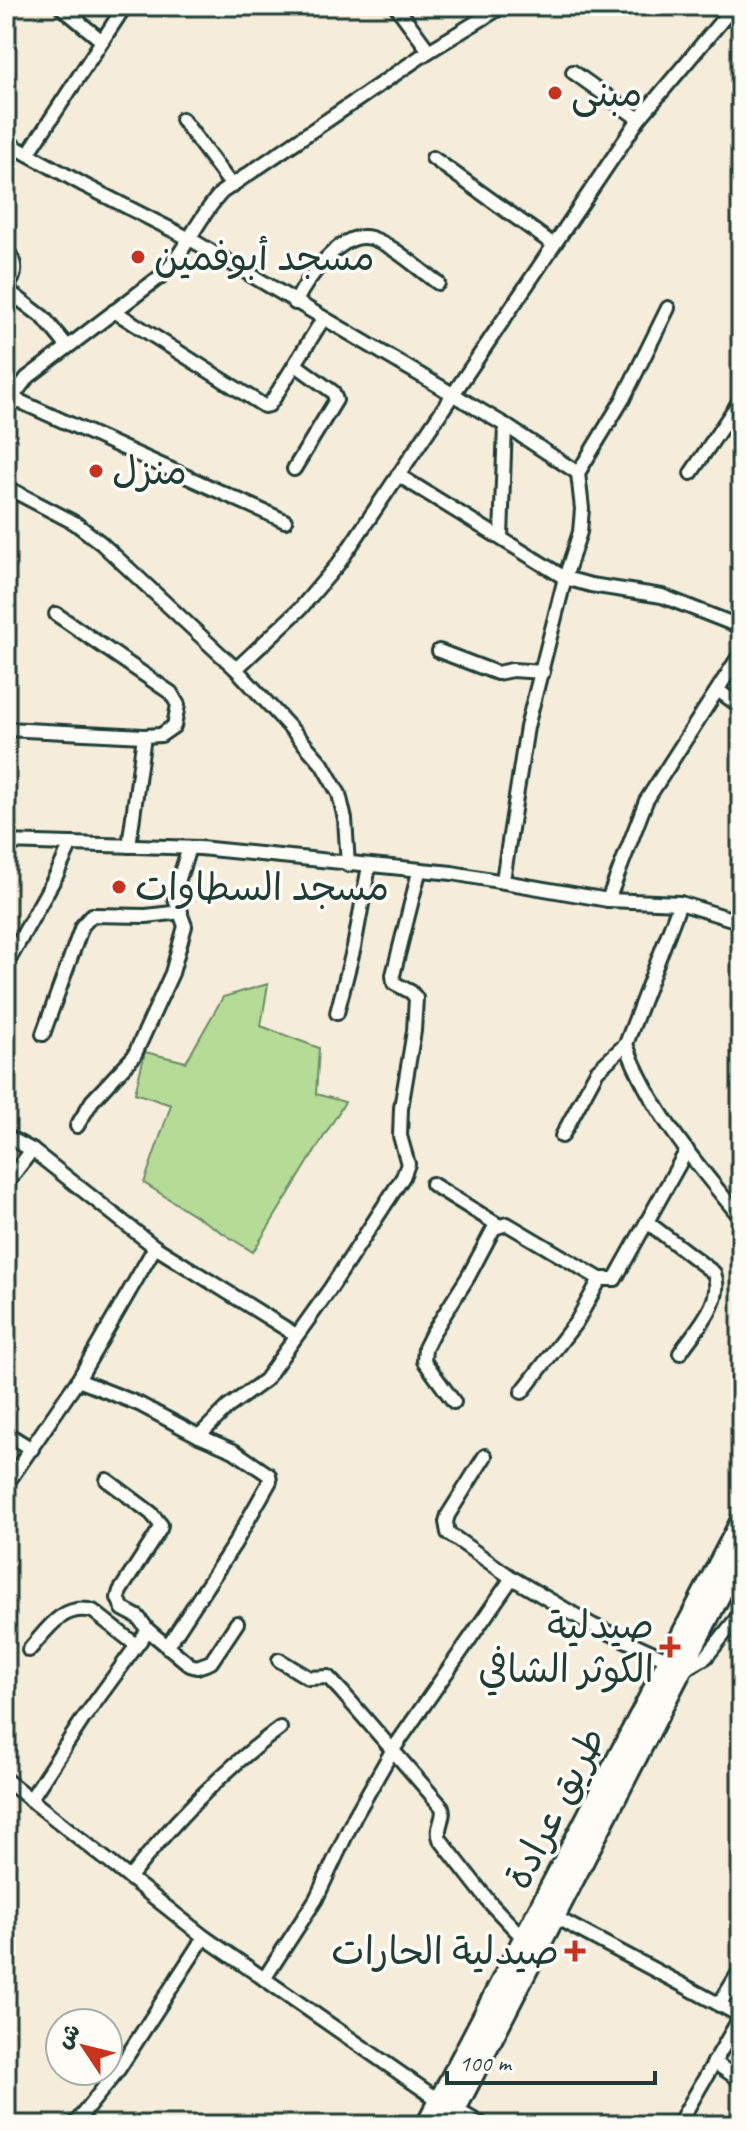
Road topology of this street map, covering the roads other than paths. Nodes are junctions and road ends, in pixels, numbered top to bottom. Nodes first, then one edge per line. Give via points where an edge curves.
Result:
1 (60, 6) edge
2 (125, 6) edge
3 (396, 6) edge
4 (503, 6) edge
5 (734, 6) edge
6 (102, 41) junction
7 (429, 51) junction
8 (573, 72) dead end
9 (182, 119) dead end
10 (639, 119) junction
11 (6, 142) edge
12 (28, 154) junction
13 (433, 158) dead end
14 (232, 186) junction
15 (190, 239) junction
16 (554, 245) junction
17 (6, 250) edge
18 (438, 283) dead end
19 (6, 289) edge
20 (295, 303) junction
21 (668, 308) dead end
22 (114, 311) junction
23 (323, 319) junction
24 (67, 346) junction
25 (296, 365) junction
26 (453, 395) junction
27 (741, 399) edge
28 (8, 401) edge
29 (505, 425) junction
30 (294, 469) dead end
31 (578, 473) junction
32 (691, 473) dead end
33 (398, 475) junction
34 (6, 487) edge
35 (285, 521) dead end
36 (501, 537) junction
37 (565, 578) junction
38 (56, 614) dead end
39 (741, 627) edge
40 (439, 651) dead end
41 (741, 653) edge
42 (236, 669) junction
43 (543, 672) junction
44 (719, 691) junction
45 (741, 707) edge
46 (6, 729) edge
47 (144, 736) junction
48 (6, 842) edge
49 (71, 844) junction
50 (129, 846) junction
51 (189, 848) junction
52 (348, 865) junction
53 (369, 866) junction
54 (419, 872) junction
55 (503, 880) junction
56 (608, 900) junction
57 (680, 903) junction
58 (181, 912) junction
59 (741, 922) edge
60 (6, 965) edge
61 (337, 1013) dead end
62 (43, 1034) dead end
63 (626, 1044) junction
64 (77, 1126) dead end
65 (6, 1136) edge
66 (562, 1136) dead end
67 (32, 1150) junction
68 (687, 1150) junction
69 (6, 1184) edge
70 (432, 1184) dead end
71 (741, 1218) edge
72 (647, 1222) junction
73 (498, 1225) junction
74 (155, 1247) junction
75 (600, 1279) junction
76 (296, 1335) junction
77 (680, 1353) dead end
78 (78, 1380) junction
79 (522, 1392) dead end
80 (454, 1402) dead end
81 (6, 1433) edge
82 (199, 1436) junction
83 (32, 1449) junction
84 (485, 1456) dead end
85 (107, 1480) dead end
86 (6, 1485) edge
87 (741, 1522) edge
88 (741, 1553) edge
89 (512, 1578) junction
90 (740, 1616) edge
91 (237, 1623) dead end
92 (148, 1630) junction
93 (136, 1645) junction
94 (167, 1647) junction
95 (29, 1650) dead end
96 (279, 1660) dead end
97 (674, 1666) junction
98 (280, 1728) dead end
99 (392, 1751) junction
100 (7, 1782) edge
101 (30, 1800) junction
102 (130, 1877) junction
103 (555, 1917) junction
104 (204, 1937) junction
105 (525, 1940) junction
106 (741, 1969) edge
107 (264, 1979) junction
108 (719, 2005) junction
109 (741, 2016) edge
110 (494, 2017) junction
111 (714, 2062) junction
112 (741, 2081) edge
113 (447, 2112) edge
114 (74, 2125) edge
115 (427, 2125) edge
116 (483, 2125) edge
117 (678, 2125) edge

1 - 6 street
2 - 6 street
3 - 7 street
4 - 7 street
5 - 10 street
6 - 12 street
7 - 14 street
8 - 10 street
9 - 14 street
10 - 16 street
11 - 12 street
12 - 15 street
13 - 16 street
14 - 15 street via 214,201
15 - 20 street
15 - 22 street via 165,273
16 - 26 street
17 - 19 street via 15,273
18 - 20 street via 382,243 360,237 327,257
19 - 24 street via 44,318
20 - 23 street
21 - 31 street via 623,399
22 - 24 street
22 - 25 street via 260,405 269,405
23 - 25 street
23 - 26 street
24 - 28 street
25 - 30 street via 333,392 336,400
26 - 29 street
26 - 33 street
27 - 32 street
28 - 35 street
29 - 31 street
29 - 36 street
31 - 37 street via 580,532
33 - 36 street
33 - 42 street via 339,563 300,609
34 - 42 street via 75,523 101,543
36 - 37 street
37 - 39 street via 662,596
37 - 43 street
38 - 47 street via 176,699 174,726 161,735
40 - 43 street via 497,673
41 - 44 street
42 - 52 street via 322,764 339,794
43 - 55 street via 527,727
44 - 45 street
44 - 56 street via 646,801
46 - 47 street
47 - 50 street
48 - 49 street
49 - 50 street
49 - 60 street
50 - 51 street
51 - 52 street
51 - 58 street via 176,888
52 - 53 street
53 - 54 street
53 - 61 street
54 - 55 street
54 - 76 street via 393,975 394,983 416,998 401,1108 400,1136 408,1164
55 - 56 street
56 - 57 street
57 - 59 street
57 - 63 street
58 - 62 street via 88,918
58 - 64 street via 185,926 175,964 143,1041
63 - 66 street via 597,1071
63 - 68 street via 646,1087
65 - 67 street
67 - 69 street
67 - 74 street
68 - 71 street
68 - 72 street
70 - 73 street
72 - 75 street via 615,1279
72 - 77 street via 714,1273 717,1282 713,1303
73 - 75 street via 524,1233
73 - 80 street via 423,1355
74 - 76 street
74 - 78 street
75 - 79 street via 577,1321
76 - 82 street via 265,1380
78 - 82 street
78 - 83 street
81 - 83 street
82 - 94 street via 245,1458 267,1472 270,1481
83 - 86 street
84 - 89 street via 448,1515 446,1527
85 - 92 street via 161,1525 118,1598
87 - 97 main road, طريق عرادة
88 - 97 main road, طريق عرادة
89 - 97 street
89 - 99 street
90 - 97 street via 706,1657
91 - 94 street via 205,1666 190,1665
92 - 93 street
92 - 94 street
93 - 95 street via 85,1609 62,1613
93 - 101 street
96 - 99 street via 309,1678 328,1677
97 - 103 main road, طريق عرادة
97 - 105 main road, طريق عرادة
98 - 102 street via 233,1766
99 - 105 street via 442,1807 440,1839
99 - 107 street via 316,1899
100 - 101 street
101 - 102 street
102 - 104 street
103 - 108 street
103 - 110 main road, طريق عرادة
104 - 107 street
104 - 114 street via 118,2070
105 - 110 main road, طريق عرادة
106 - 108 street
107 - 113 street
108 - 109 street
109 - 111 street
110 - 113 main road, طريق عرادة
111 - 112 street
111 - 117 street
113 - 115 main road, طريق عرادة
113 - 116 street

